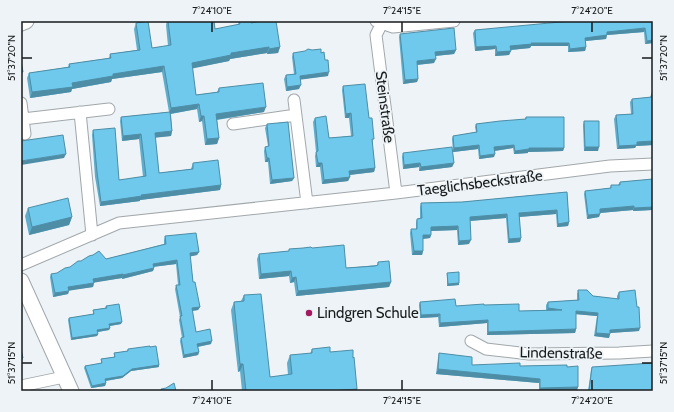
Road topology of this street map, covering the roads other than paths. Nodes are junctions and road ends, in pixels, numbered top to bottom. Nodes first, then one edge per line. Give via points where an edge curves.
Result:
1 (26, 21) edge
2 (454, 21) edge
3 (379, 22) edge
4 (21, 23) edge
5 (294, 100) dead end
6 (21, 103) edge
7 (109, 109) dead end
8 (80, 112) junction
9 (296, 115) junction
10 (23, 119) junction
11 (233, 124) dead end
12 (25, 134) dead end
13 (653, 164) edge
14 (396, 193) junction
15 (307, 203) junction
16 (92, 235) junction
17 (21, 265) edge
18 (21, 280) edge
19 (471, 341) dead end
20 (653, 351) edge
21 (64, 377) junction
22 (21, 386) edge
23 (70, 391) edge

1 - 4 street
2 - 3 street, Steinstraße via 393,27
3 - 14 street, Steinstraße via 376,35
5 - 9 street
6 - 10 street
7 - 8 street
8 - 10 street
8 - 16 street
9 - 11 street
9 - 15 street
10 - 12 street
13 - 14 street, Taeglichsbeckstraße via 610,166
14 - 15 street, Taeglichsbeckstraße
15 - 16 street, Taeglichsbeckstraße via 119,223
16 - 17 street, Taeglichsbeckstraße
18 - 21 street
19 - 20 street, Lindenstraße via 486,349 529,354
21 - 22 street
21 - 23 street

